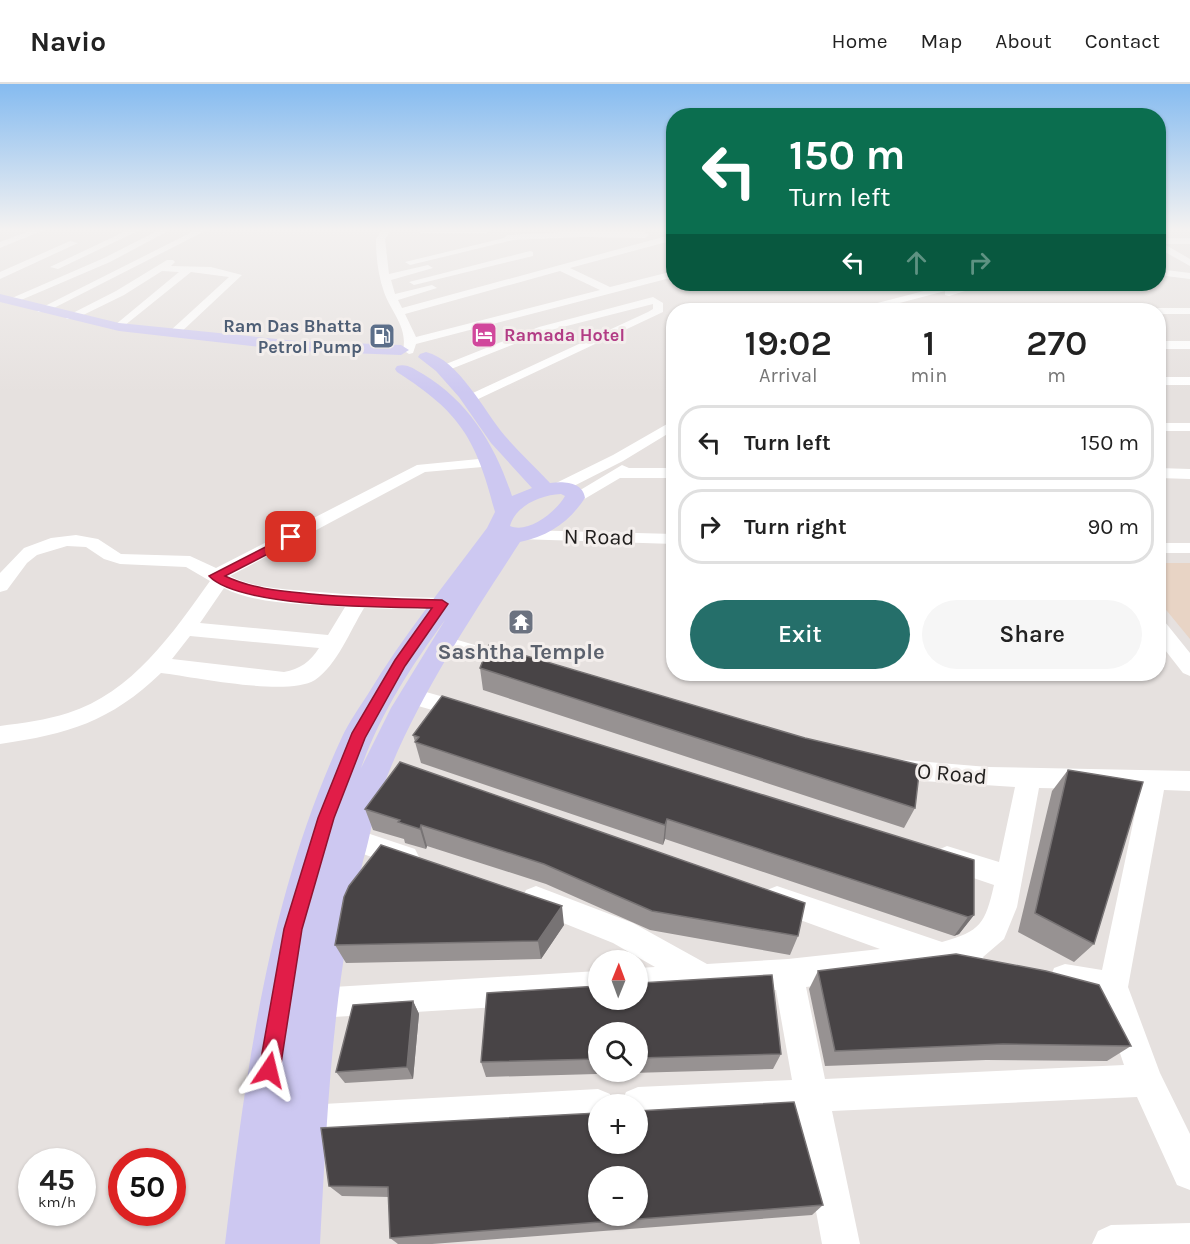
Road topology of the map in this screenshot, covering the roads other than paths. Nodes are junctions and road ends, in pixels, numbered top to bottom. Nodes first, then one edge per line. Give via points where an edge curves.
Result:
1 (45, 284) edge
2 (102, 284) edge
3 (134, 284) edge
4 (171, 284) edge
5 (227, 284) edge
6 (390, 284) edge
7 (490, 284) edge
8 (501, 284) edge
9 (595, 284) edge
10 (636, 284) edge
11 (494, 286) junction
12 (610, 291) junction
13 (934, 291) edge
14 (957, 291) edge
15 (5, 300) edge
16 (889, 303) edge
17 (912, 303) edge
18 (1166, 311) edge
19 (399, 312) junction
20 (1190, 312) edge
21 (47, 314) junction
22 (71, 317) junction
23 (418, 321) dead end
24 (407, 324) junction
25 (119, 327) junction
26 (174, 333) junction
27 (1166, 345) edge
28 (1190, 345) edge
29 (399, 357) junction
30 (441, 368) junction
31 (1166, 381) edge
32 (1190, 381) edge
33 (469, 398) junction
34 (1166, 427) edge
35 (1190, 427) edge
36 (666, 429) edge
37 (666, 443) edge
38 (489, 463) junction
39 (666, 472) edge
40 (617, 473) junction
41 (1166, 473) edge
42 (1190, 474) edge
43 (559, 492) junction
44 (510, 528) junction
45 (666, 538) edge
46 (1166, 548) edge
47 (1190, 548) edge
48 (218, 578) junction
49 (0, 586) edge
50 (358, 602) junction
51 (442, 604) junction
52 (187, 629) junction
53 (1166, 637) edge
54 (333, 642) junction
55 (444, 643) junction
56 (158, 665) junction
57 (1190, 668) edge
58 (535, 670) edge
59 (412, 696) junction
60 (481, 717) edge
61 (0, 735) edge
62 (874, 765) edge
63 (1029, 778) junction
64 (1154, 781) junction
65 (1190, 781) edge
66 (352, 839) junction
67 (928, 853) edge
68 (429, 864) edge
69 (1009, 877) junction
70 (507, 890) edge
71 (751, 890) edge
72 (942, 956) junction
73 (999, 967) edge
74 (1033, 973) edge
75 (788, 974) junction
76 (706, 979) junction
77 (648, 982) edge
78 (588, 987) edge
79 (1113, 987) junction
80 (317, 1003) junction
81 (1146, 1080) junction
82 (813, 1096) junction
83 (648, 1104) edge
84 (588, 1107) edge
85 (305, 1122) junction
86 (1190, 1172) edge
87 (1190, 1242) edge
88 (249, 1244) edge
89 (296, 1244) edge
90 (841, 1244) edge
91 (1111, 1244) edge

1 - 15 street
2 - 21 street
3 - 22 street
4 - 25 street
5 - 26 street
6 - 19 street
7 - 11 street
8 - 11 street
9 - 12 street
10 - 12 street
11 - 19 street
12 - 29 street
13 - 16 street
14 - 17 street
15 - 21 main road
18 - 20 street
19 - 24 street
21 - 22 main road
21 - 29 main road via 121,333
22 - 25 main road
23 - 24 street
24 - 29 street via 411,333
25 - 26 main road
26 - 29 main road
27 - 28 street
29 - 30 main road
29 - 38 main road via 456,409
30 - 33 main road
30 - 33 street via 543,329 653,300 658,303 659,310 652,314
31 - 32 street
33 - 43 main road via 498,439
34 - 35 street
36 - 43 street
37 - 40 street
38 - 44 main road
38 - 48 street via 422,468
39 - 40 street
40 - 43 street
41 - 42 street
43 - 44 main road via 529,495
43 - 44 main road via 555,518
44 - 45 street, N Road
44 - 51 main road
44 - 55 main road
46 - 47 street
48 - 49 street via 190,562 120,559 103,553 93,543 71,540 30,552
48 - 50 street via 239,588 272,594
48 - 52 street
50 - 51 street
50 - 54 street
51 - 88 main road via 400,663 357,737 326,818 293,929 265,1094
52 - 54 street
52 - 56 street
53 - 57 street
54 - 56 street via 321,662 306,675 284,680
55 - 58 street
55 - 59 main road
56 - 61 street via 97,712 57,727
59 - 60 street
59 - 66 main road via 391,765 370,780
62 - 63 street, O Road
63 - 64 street, O Road
63 - 69 street
64 - 65 street, O Road
64 - 79 street
66 - 68 street
66 - 80 main road via 323,958
67 - 69 street
69 - 72 street via 994,929 976,946
70 - 76 street via 623,933
71 - 72 street
72 - 73 street
72 - 75 street
74 - 79 street
75 - 76 street
75 - 82 street
76 - 77 street
78 - 80 street
79 - 81 street
80 - 85 main road
81 - 82 street
81 - 86 street
82 - 83 street
82 - 90 street
84 - 85 street
85 - 89 main road
87 - 91 street

